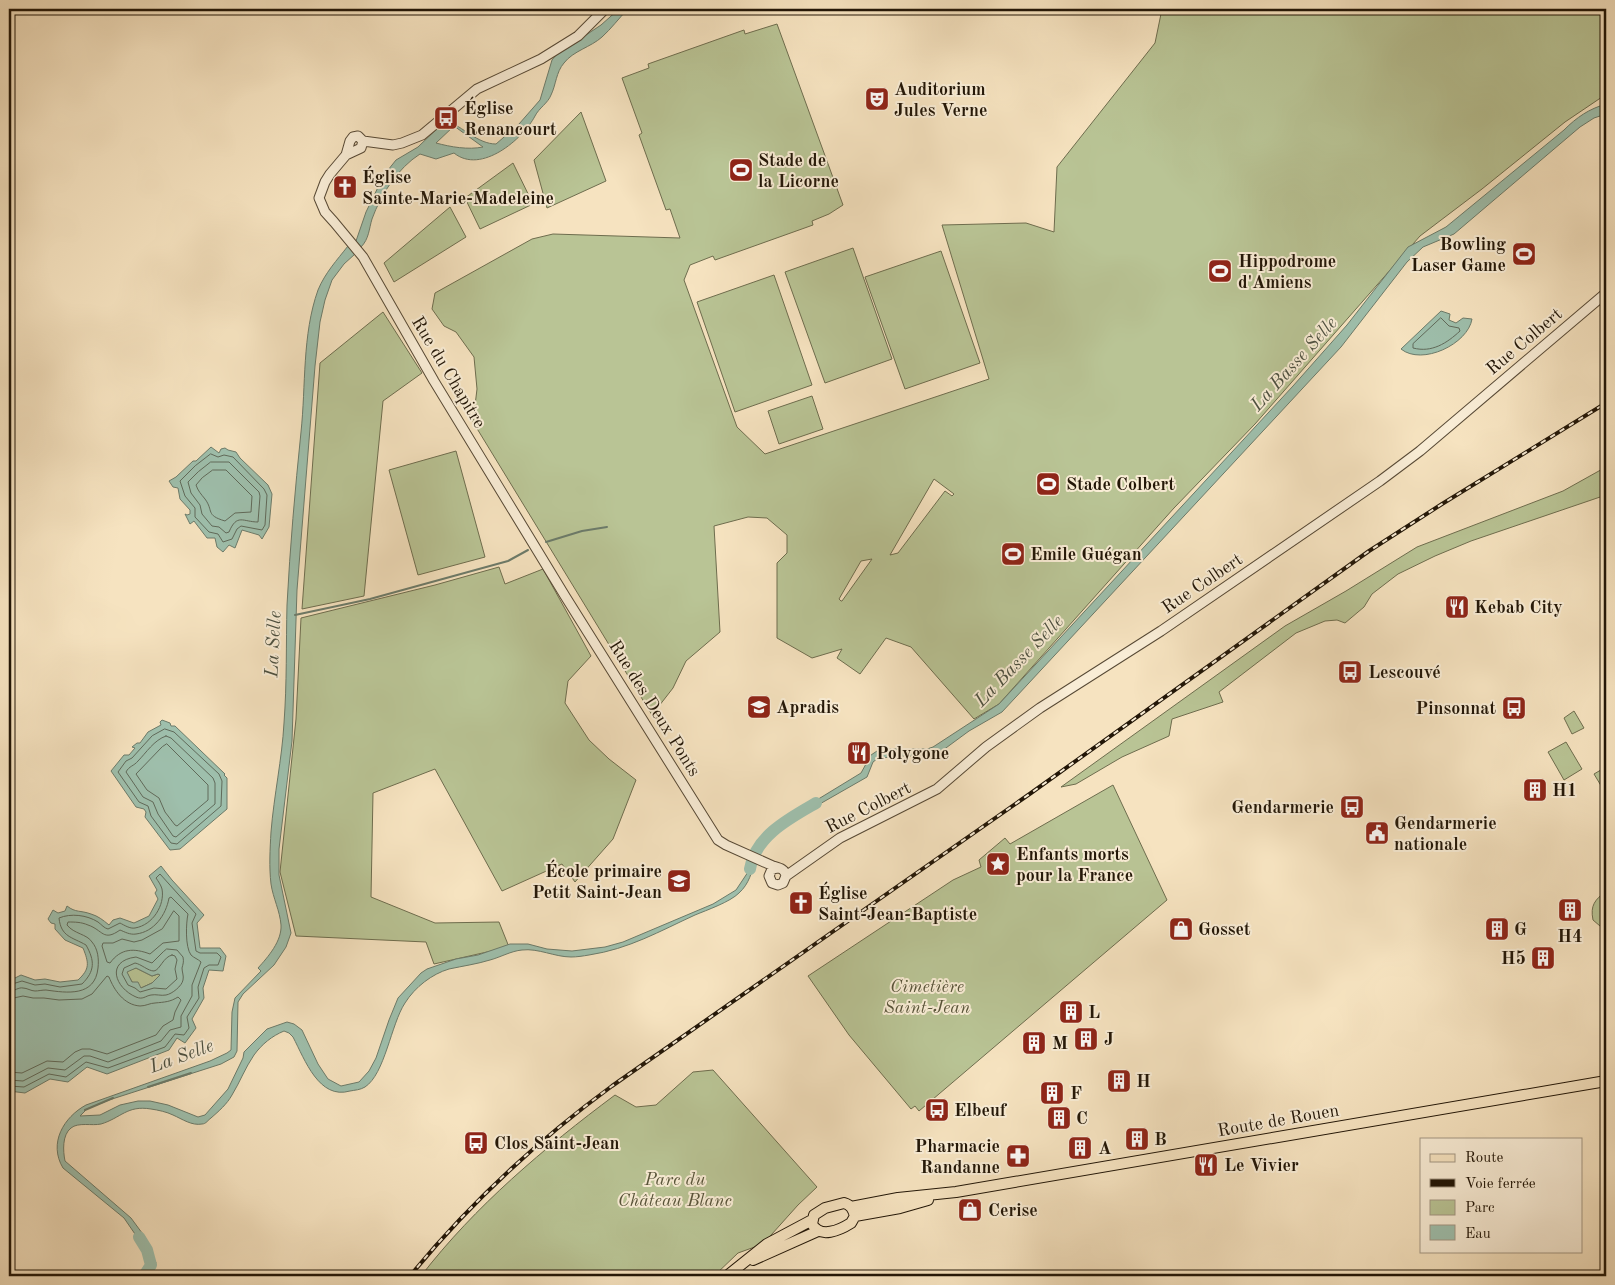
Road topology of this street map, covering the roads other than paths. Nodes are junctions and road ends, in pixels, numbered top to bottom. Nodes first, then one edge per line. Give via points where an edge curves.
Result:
1 (605, 9) edge
2 (1606, 292) edge
3 (537, 550) joint
4 (762, 861) junction
5 (783, 871) junction
6 (770, 873) junction
7 (1606, 1081) edge
8 (853, 1212) junction
9 (812, 1220) junction
10 (818, 1232) junction
11 (739, 1266) junction
12 (727, 1276) edge

1 - 3 street, Rue du Chapitre via 578,36 541,59 477,89 422,134 393,145 363,141 355,136 351,139 353,146 330,174 320,193 320,203 359,251
2 - 5 street, Rue Colbert via 1420,451 1380,481 1161,631 1040,708 986,747 937,789 840,838 796,870
3 - 4 street, Rue des Deux Ponts via 718,840
4 - 5 street, Rue des Deux Ponts
4 - 6 street
5 - 6 street via 772,870
5 - 6 street via 783,883 770,881
7 - 8 main road, Route de Rouen via 956,1192 900,1208
8 - 9 main road, Route de Rouen via 844,1203 825,1208 814,1214
8 - 10 main road via 851,1223 846,1226
9 - 10 main road
9 - 11 main road via 767,1244
10 - 11 main road
11 - 12 main road

